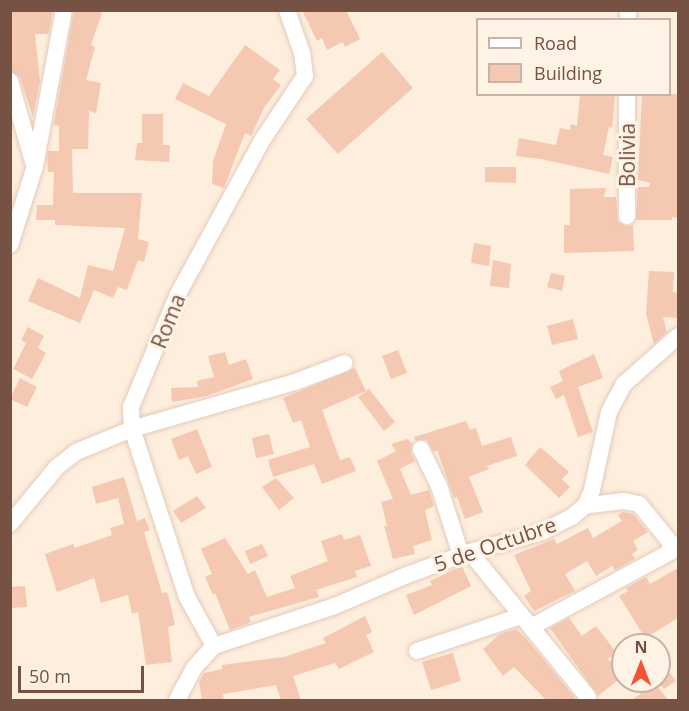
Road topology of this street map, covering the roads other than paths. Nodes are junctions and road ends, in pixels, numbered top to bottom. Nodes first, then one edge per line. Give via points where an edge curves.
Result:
1 (64, 10) edge
2 (287, 10) edge
3 (10, 81) edge
4 (627, 96) edge
5 (34, 166) junction
6 (627, 216) dead end
7 (10, 245) edge
8 (678, 336) edge
9 (345, 363) dead end
10 (132, 429) junction
11 (421, 449) dead end
12 (585, 507) junction
13 (10, 524) edge
14 (466, 554) junction
15 (526, 622) junction
16 (214, 646) junction
17 (417, 651) dead end
18 (588, 697) dead end
19 (177, 700) edge

1 - 5 street
2 - 10 street, Roma via 302,53 305,76 263,139 178,294 131,407
3 - 5 street
4 - 6 street, Bolivia
5 - 7 street
8 - 12 street via 624,384 609,412
9 - 10 street via 295,382
10 - 13 street via 76,452 57,466
10 - 16 street, Roma via 187,597
11 - 14 street
12 - 14 street, 5 de Octubre via 542,532
12 - 15 street via 623,501 639,504 670,542 670,552
14 - 15 street
14 - 16 street, 5 de Octubre via 335,606
15 - 17 street
15 - 18 street
16 - 19 street via 194,668

